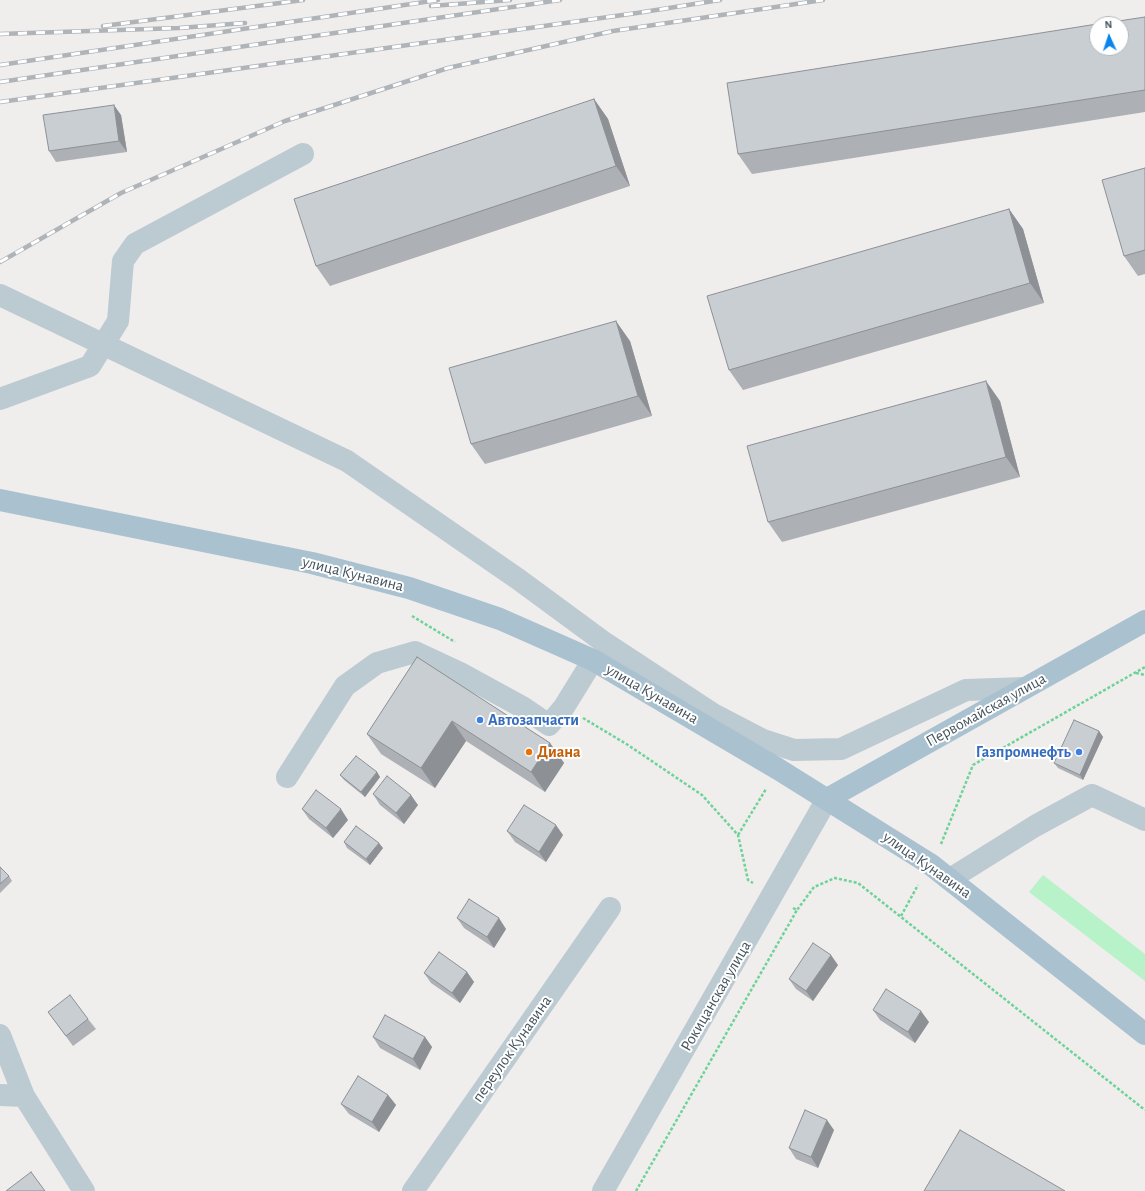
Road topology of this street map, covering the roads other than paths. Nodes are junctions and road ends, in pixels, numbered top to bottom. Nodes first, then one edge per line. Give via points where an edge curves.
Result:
1 (303, 154) dead end
2 (0, 295) edge
3 (104, 343) junction
4 (0, 400) edge
5 (0, 500) edge
6 (1145, 621) edge
7 (593, 660) junction
8 (1025, 688) junction
9 (287, 777) dead end
10 (827, 799) junction
11 (1145, 820) edge
12 (950, 879) junction
13 (610, 908) dead end
14 (1145, 1034) edge
15 (0, 1035) edge
16 (0, 1095) edge
17 (24, 1096) junction
18 (84, 1191) edge
19 (413, 1191) edge
20 (603, 1191) edge

1 - 3 street via 135,244 123,261 118,321
2 - 3 street
3 - 4 street via 90,366
3 - 8 street via 347,461 518,579 605,643 714,714 763,740 794,750 841,749 966,690
5 - 7 main road, улица Кунавина via 312,563 409,588 500,619
6 - 8 main road, Первомайская улица
7 - 9 street via 564,707 549,725 466,676 415,652 377,663 345,686
7 - 10 main road, улица Кунавина
8 - 10 main road, Первомайская улица
10 - 12 main road, улица Кунавина
10 - 20 street, Рокицанская улица
11 - 12 street via 1092,795
12 - 14 main road, улица Кунавина
13 - 19 street, переулок Кунавина
15 - 17 street
16 - 17 street
17 - 18 street

